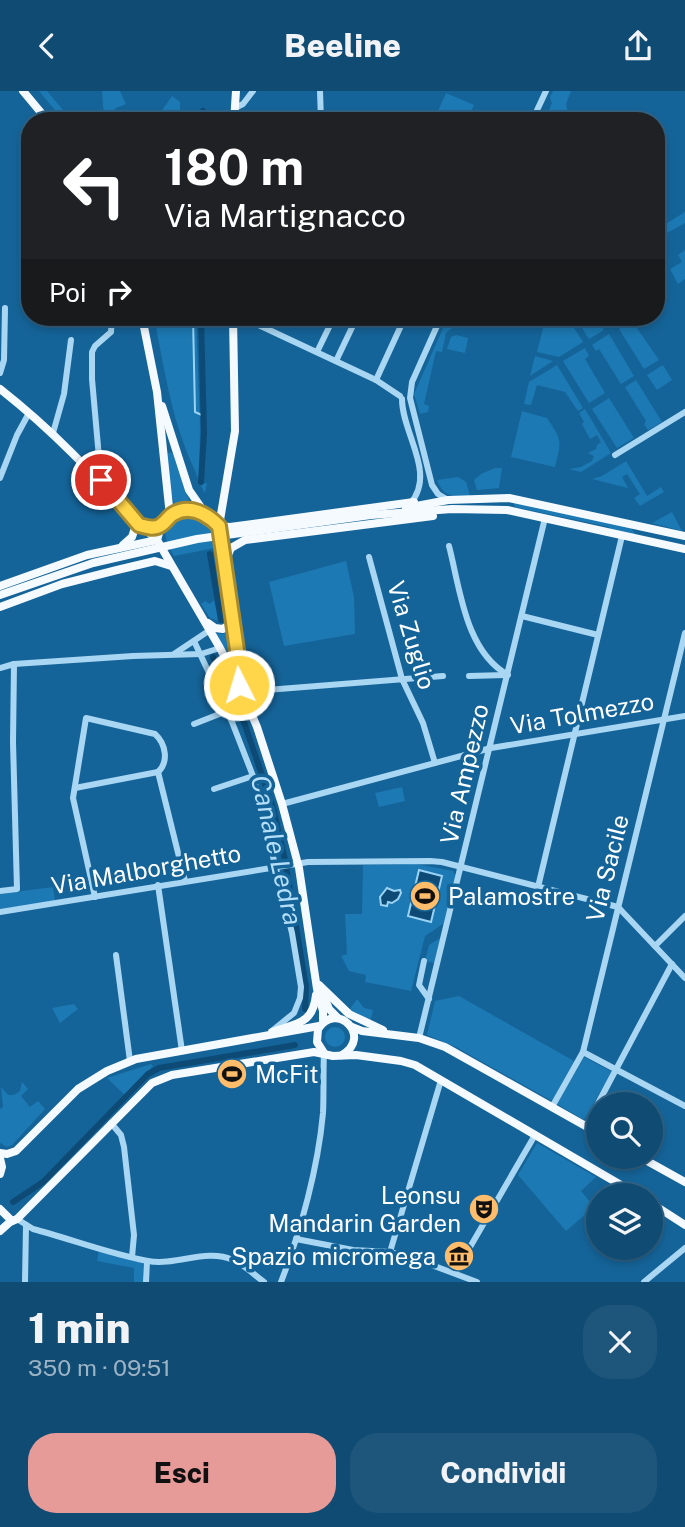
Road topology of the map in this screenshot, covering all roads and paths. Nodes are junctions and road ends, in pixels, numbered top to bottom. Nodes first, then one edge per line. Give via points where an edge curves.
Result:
1 (23, 91) edge
2 (236, 91) edge
3 (253, 91) edge
4 (320, 91) edge
5 (546, 91) edge
6 (235, 108) junction
7 (40, 112) edge
8 (235, 112) edge
9 (321, 112) edge
10 (536, 112) edge
11 (5, 308) dead end
12 (111, 326) edge
13 (144, 326) edge
14 (233, 326) edge
15 (264, 326) edge
16 (330, 326) edge
17 (352, 326) edge
18 (401, 326) edge
19 (437, 326) edge
20 (71, 340) dead end
21 (317, 352) junction
22 (336, 361) junction
23 (0, 373) edge
24 (376, 380) junction
25 (0, 389) edge
26 (157, 392) junction
27 (405, 394) junction
28 (685, 412) edge
29 (29, 413) junction
30 (52, 433) junction
31 (420, 436) junction
32 (411, 438) junction
33 (177, 452) junction
34 (163, 454) junction
35 (615, 455) dead end
36 (0, 478) edge
37 (101, 480) junction
38 (505, 498) junction
39 (448, 500) junction
40 (407, 506) junction
41 (221, 507) junction
42 (452, 509) junction
43 (503, 510) junction
44 (170, 516) junction
45 (207, 516) junction
46 (371, 516) junction
47 (545, 518) junction
48 (138, 524) junction
49 (253, 524) junction
50 (163, 525) junction
51 (634, 525) junction
52 (219, 526) junction
53 (622, 536) junction
54 (685, 536) edge
55 (255, 539) junction
56 (157, 540) junction
57 (644, 541) junction
58 (449, 546) dead end
59 (122, 547) junction
60 (685, 549) edge
61 (87, 555) junction
62 (369, 557) dead end
63 (224, 565) junction
64 (171, 566) junction
65 (117, 570) junction
66 (62, 584) junction
67 (0, 586) edge
68 (0, 595) edge
69 (0, 607) edge
70 (201, 615) junction
71 (522, 616) junction
72 (233, 622) junction
73 (210, 630) junction
74 (685, 633) edge
75 (598, 635) junction
76 (194, 641) junction
77 (220, 648) junction
78 (173, 654) junction
79 (201, 654) junction
80 (14, 664) junction
81 (0, 668) edge
82 (443, 675) dead end
83 (508, 675) junction
84 (469, 676) dead end
85 (402, 679) junction
86 (241, 688) junction
87 (227, 711) junction
88 (685, 716) edge
89 (664, 718) junction
90 (194, 724) dead end
91 (575, 734) junction
92 (491, 748) junction
93 (435, 763) junction
94 (158, 772) junction
95 (253, 776) junction
96 (75, 788) junction
97 (214, 789) dead end
98 (282, 804) junction
99 (295, 863) junction
100 (279, 866) junction
101 (462, 867) junction
102 (184, 880) junction
103 (158, 885) junction
104 (538, 887) junction
105 (0, 891) edge
106 (95, 897) junction
107 (618, 907) junction
108 (0, 912) edge
109 (685, 916) edge
110 (654, 946) junction
111 (116, 955) dead end
112 (424, 961) dead end
113 (672, 964) junction
114 (685, 978) edge
115 (318, 987) junction
116 (429, 999) junction
117 (338, 1018) junction
118 (321, 1024) junction
119 (352, 1027) junction
120 (270, 1033) junction
121 (392, 1034) junction
122 (253, 1038) junction
123 (419, 1038) junction
124 (182, 1051) junction
125 (583, 1052) junction
126 (324, 1053) junction
127 (339, 1056) junction
128 (130, 1061) junction
129 (617, 1070) junction
130 (442, 1080) junction
131 (605, 1092) edge
132 (685, 1106) edge
133 (552, 1107) junction
134 (111, 1123) junction
135 (586, 1126) edge
136 (535, 1135) junction
137 (0, 1156) edge
138 (662, 1169) edge
139 (0, 1174) edge
140 (685, 1182) edge
141 (617, 1183) edge
142 (0, 1209) edge
143 (663, 1211) edge
144 (15, 1220) junction
145 (26, 1225) junction
146 (685, 1225) edge
147 (0, 1231) edge
148 (296, 1239) junction
149 (685, 1248) edge
150 (390, 1252) junction
151 (132, 1258) junction
152 (147, 1261) junction
153 (456, 1273) junction
154 (25, 1282) edge
155 (146, 1282) edge
156 (264, 1282) edge
157 (281, 1282) edge
158 (477, 1282) edge
159 (644, 1282) edge

1 - 7 main road
2 - 6 main road
3 - 6 street
4 - 9 street
5 - 10 street
6 - 8 main road
11 - 23 street
12 - 37 street via 92,352
13 - 26 main road
14 - 41 main road via 235,431
15 - 21 street
16 - 21 street
17 - 22 street
18 - 24 street
19 - 27 street
20 - 30 street via 66,386
21 - 22 street
22 - 24 street
24 - 27 street
25 - 29 main road
26 - 33 main road
26 - 34 main road
27 - 31 street
27 - 32 street
28 - 35 street
29 - 30 main road
29 - 36 street
30 - 37 main road
31 - 32 street
31 - 39 street via 432,485
32 - 40 street via 421,479
33 - 34 main road via 168,449
33 - 45 main road via 189,489
34 - 44 main road
37 - 48 main road
38 - 39 main road
38 - 43 main road
38 - 51 main road
39 - 40 main road
40 - 46 main road
40 - 49 main road
41 - 45 main road
41 - 52 main road
42 - 43 main road
42 - 46 main road
42 - 55 main road via 434,516
43 - 47 main road
44 - 45 main road via 186,510
44 - 50 main road
45 - 52 main road
46 - 68 main road via 197,539 93,563
47 - 53 main road
47 - 71 street, Via Ampezzo
48 - 50 main road
48 - 56 main road
48 - 59 main road
49 - 52 main road
49 - 55 main road
50 - 56 main road
51 - 54 main road
51 - 57 main road
52 - 63 main road
53 - 57 main road
53 - 75 street
55 - 63 main road via 231,548
56 - 59 main road
56 - 64 main road
57 - 60 main road
58 - 83 street via 472,632 495,666
59 - 61 main road
59 - 65 main road via 108,558
61 - 66 main road via 97,557 99,568
61 - 67 main road
62 - 85 street, Via Zuglio
63 - 72 main road
64 - 65 main road via 155,561
64 - 70 main road
65 - 66 main road
66 - 69 main road
70 - 72 main road via 218,629
70 - 73 main road
71 - 75 street
71 - 83 street, Via Ampezzo
72 - 86 main road
73 - 76 street
73 - 77 main road
74 - 89 street, Via Sacile
75 - 91 street
76 - 78 street
76 - 79 street
77 - 79 street
77 - 86 main road
78 - 79 street
78 - 80 street
79 - 87 street
80 - 81 street
80 - 105 street via 17,889
82 - 85 street
83 - 84 street
83 - 92 street, Via Ampezzo
85 - 86 street
85 - 93 street, Via Zuglio
86 - 98 main road
87 - 90 street
87 - 95 street
88 - 89 street, Via Tolmezzo
89 - 91 street, Via Tolmezzo
89 - 107 street, Via Sacile
91 - 92 street, Via Tolmezzo
91 - 104 street
92 - 93 street, Via Tolmezzo
92 - 101 street, Via Ampezzo
93 - 98 street, Via Tolmezzo
94 - 96 street
94 - 96 street via 166,760 156,734 86,718
94 - 102 street
95 - 97 street
95 - 100 street
96 - 106 street
98 - 99 main road
99 - 100 street, Via Malborghetto
99 - 101 street, Via Malborghetto via 430,861
99 - 115 main road
100 - 102 street, Via Malborghetto
100 - 120 street via 302,987 291,1016
101 - 104 street, Via Malborghetto
101 - 116 street, Via Ampezzo
102 - 103 street, Via Malborghetto
103 - 106 street, Via Malborghetto
103 - 124 street
104 - 107 street, Via Malborghetto
106 - 108 street, Via Malborghetto
107 - 110 street
107 - 125 street, Via Sacile
109 - 110 street
110 - 113 street
111 - 128 street
112 - 116 street via 419,985
113 - 114 street
113 - 129 street
115 - 117 main road
115 - 118 main road
115 - 120 main road via 309,1017
115 - 121 main road via 356,1019
116 - 123 street, Via Ampezzo
117 - 118 main road
117 - 119 main road
118 - 122 main road
118 - 126 main road via 316,1039
119 - 121 main road
119 - 127 main road via 353,1045
120 - 122 main road
121 - 123 main road
122 - 124 main road
123 - 133 main road via 455,1052
124 - 128 main road
125 - 129 street
125 - 133 street, Via Sacile
126 - 127 main road
126 - 134 main road via 270,1057 166,1077 147,1087
126 - 148 street via 322,1121
127 - 130 main road via 401,1061
128 - 137 main road via 78,1089 20,1148
129 - 131 street
129 - 132 street
130 - 136 main road
130 - 150 street
133 - 135 main road
134 - 144 main road
134 - 151 street via 124,1147 134,1235
136 - 141 main road
136 - 153 street
137 - 139 main road
138 - 140 main road
142 - 144 main road
143 - 146 main road
144 - 145 street
144 - 147 main road
145 - 151 street
145 - 154 street
148 - 150 street
148 - 157 street
149 - 159 street
150 - 153 street
151 - 152 street
152 - 155 street
152 - 156 street via 219,1256 240,1263
153 - 158 street

